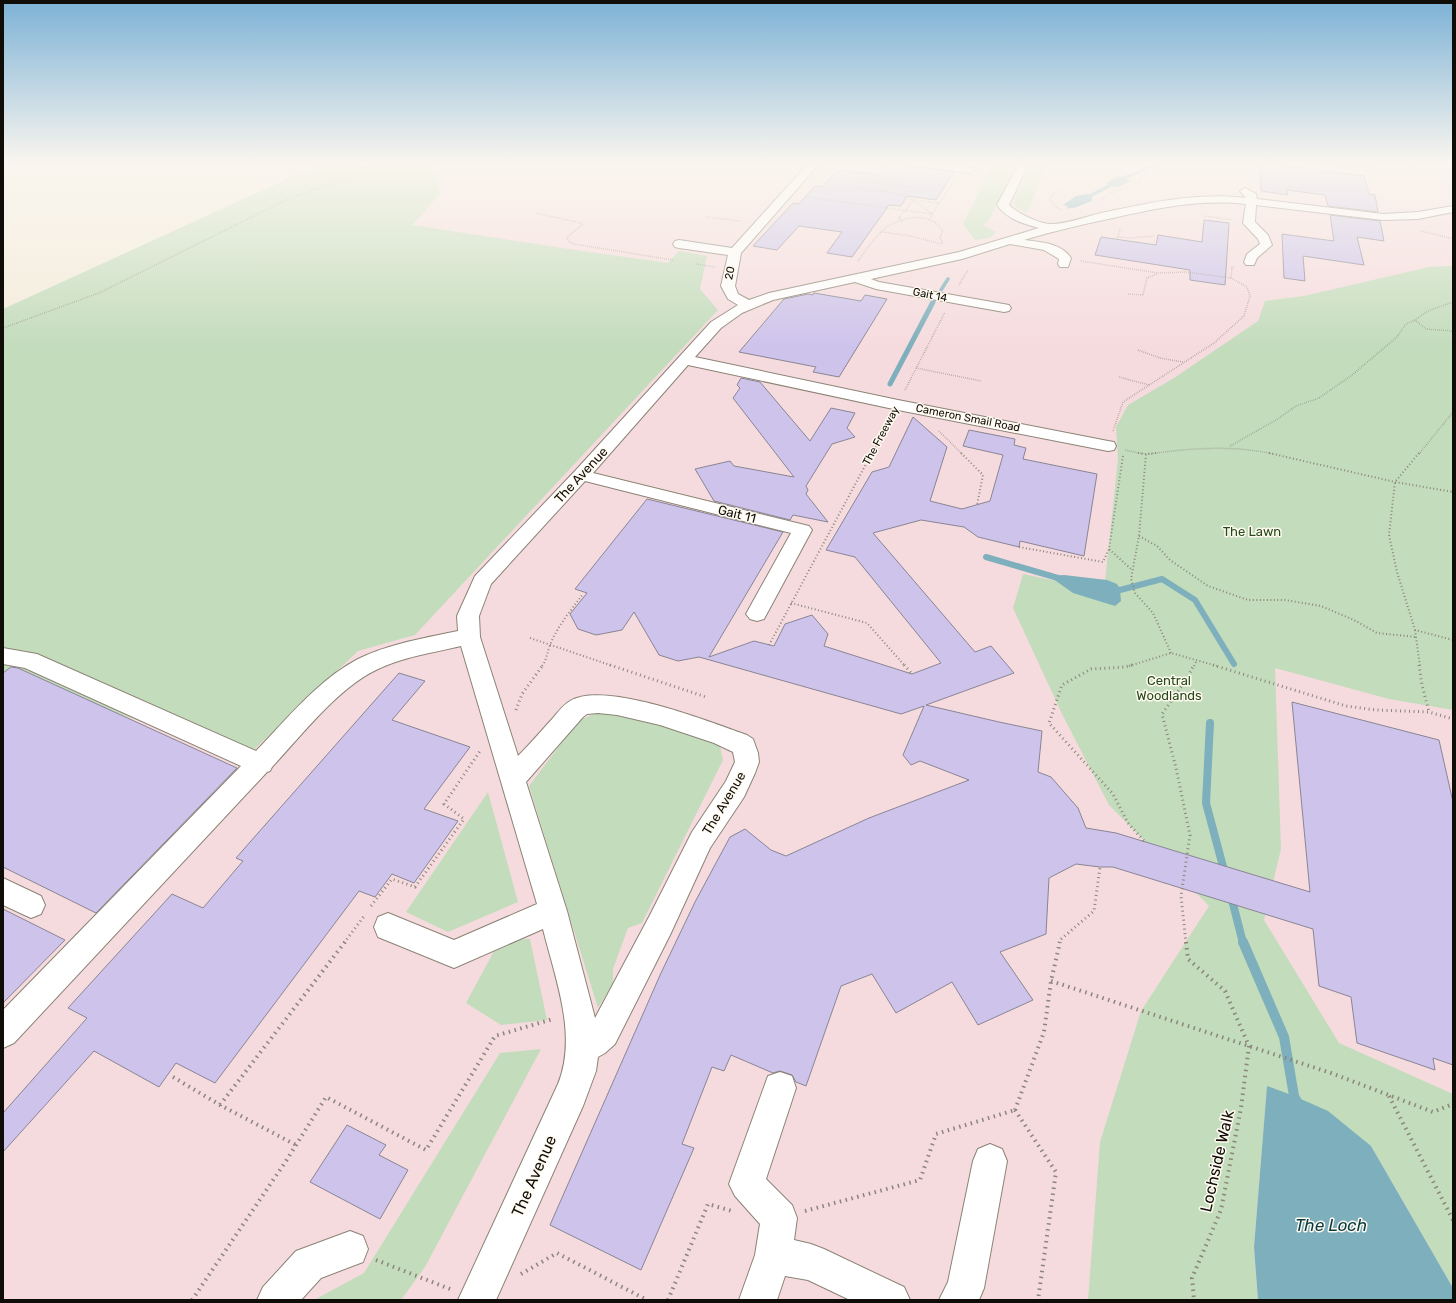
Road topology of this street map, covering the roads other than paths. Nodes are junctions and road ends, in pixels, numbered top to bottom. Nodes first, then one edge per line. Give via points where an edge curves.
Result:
1 (759, 226) edge
2 (1037, 226) edge
3 (1061, 226) edge
4 (1252, 226) edge
5 (1045, 230) junction
6 (1008, 242) junction
7 (679, 244) dead end
8 (735, 252) junction
9 (1064, 261) road end
10 (1250, 262) road end
11 (856, 277) junction
12 (748, 305) junction
13 (1004, 308) dead end
14 (686, 360) junction
15 (1116, 448) road end
16 (581, 475) junction
17 (757, 614) dead end
18 (469, 637) junction
19 (3, 656) edge
20 (261, 764) junction
21 (513, 779) junction
22 (3, 891) edge
23 (31, 905) dead end
24 (553, 911) junction
25 (388, 927) dead end
26 (3, 1032) edge
27 (583, 1048) junction
28 (780, 1088) dead end
29 (990, 1161) dead end
30 (350, 1249) road end
31 (773, 1255) junction
32 (465, 1296) edge
33 (276, 1300) edge
34 (758, 1300) edge
35 (891, 1300) edge
36 (958, 1300) edge

1 - 8 street, 20
2 - 5 street
3 - 5 street
4 - 10 street via 1264,238 1266,245 1251,257
5 - 6 street
6 - 9 street via 1057,250
6 - 11 street via 962,255
7 - 8 street
8 - 12 street, 20 via 728,286 733,296
11 - 12 street, The Avenue via 790,291
11 - 13 street, Gait 14 via 876,285
12 - 14 street, The Avenue via 727,316
14 - 15 street, Cameron Smail Road
14 - 16 street, The Avenue
16 - 17 street, Gait 11 via 802,530
16 - 18 street, The Avenue via 482,581 468,616
18 - 20 street via 401,652 368,664 350,674 330,690
18 - 21 street, The Avenue
19 - 20 street via 29,660
20 - 26 street
21 - 24 street, The Avenue
21 - 27 street, The Avenue via 572,713 585,704 616,705 662,718 738,742 744,746 746,753 747,762 735,789 701,840 604,1033
22 - 23 street
24 - 25 street via 454,954
24 - 27 street, The Avenue via 579,1011
27 - 32 street, The Avenue via 580,1071 571,1094
28 - 31 street via 747,1184 779,1218
29 - 36 street via 965,1288
30 - 33 street via 309,1264
31 - 34 street
31 - 35 street via 811,1262

